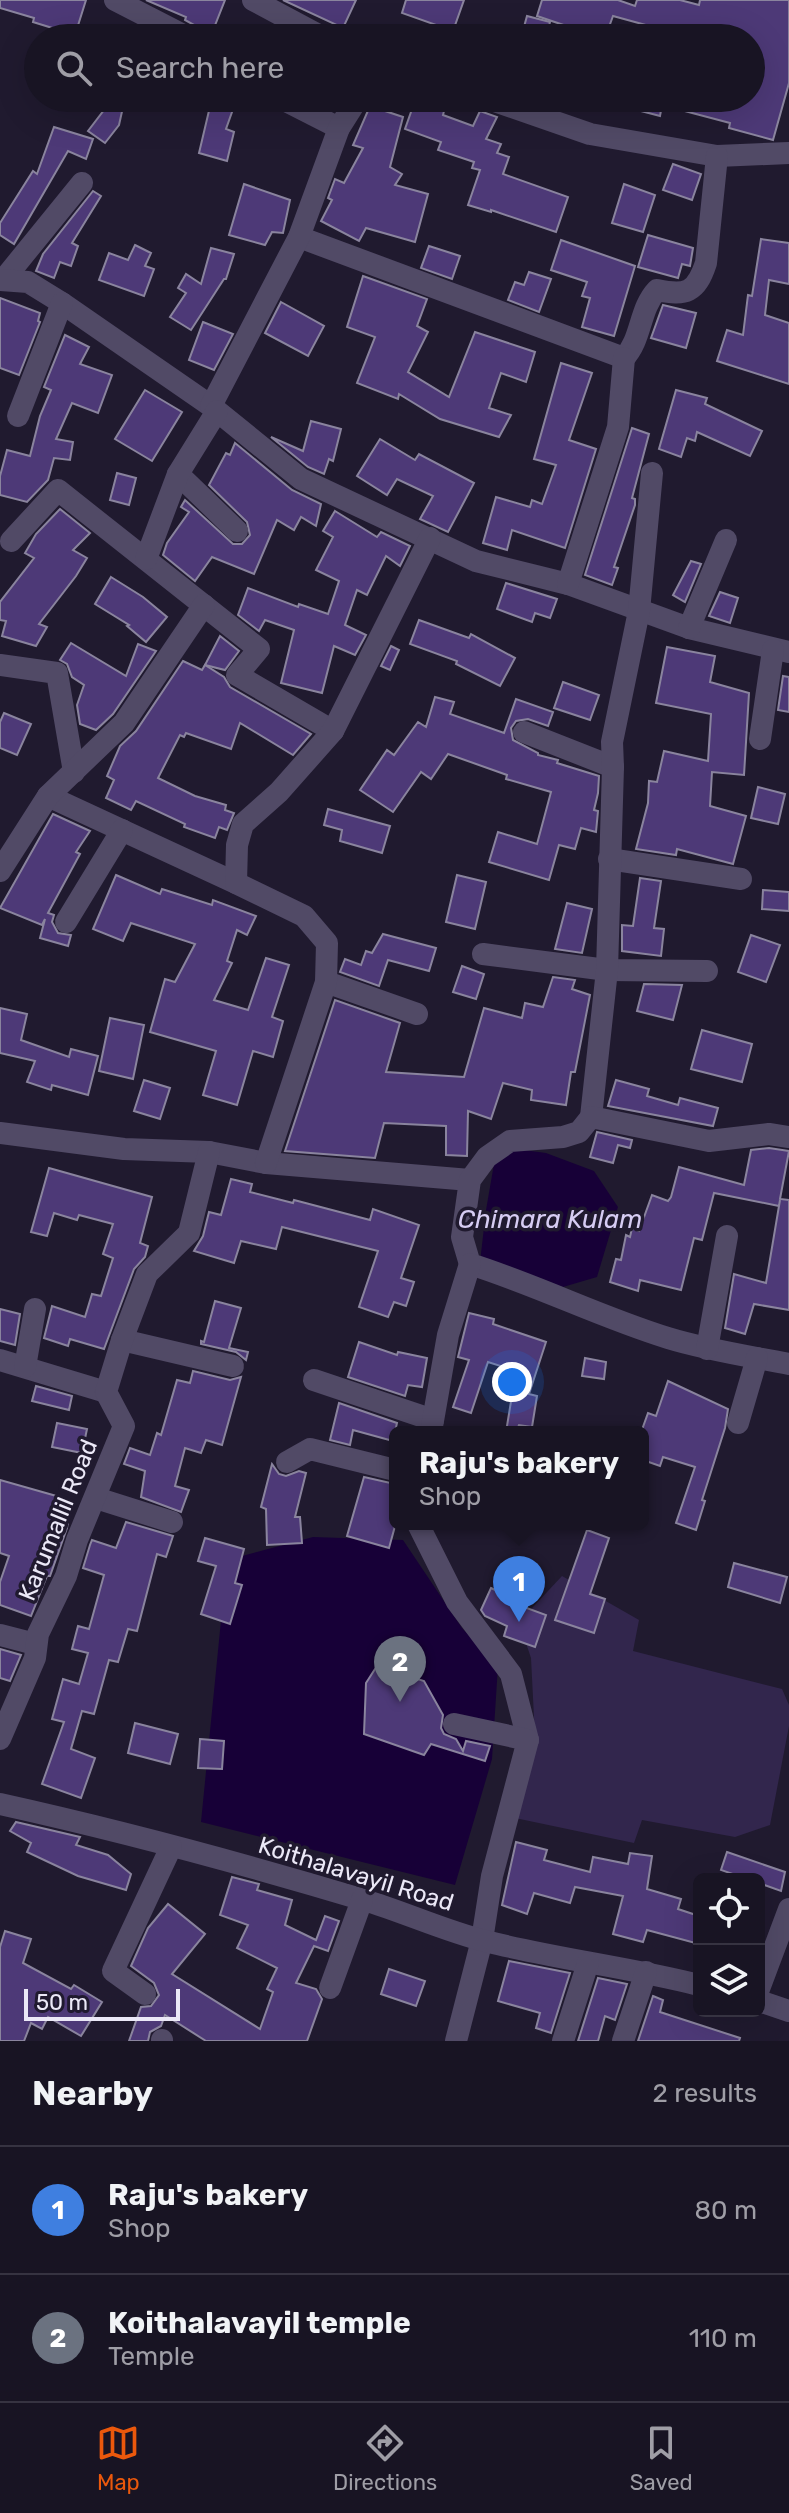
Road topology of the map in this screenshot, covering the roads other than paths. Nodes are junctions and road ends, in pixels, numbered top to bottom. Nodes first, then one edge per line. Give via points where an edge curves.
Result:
1 (253, 0) edge
2 (121, 2) edge
3 (163, 24) edge
4 (298, 24) edge
5 (308, 112) edge
6 (349, 112) edge
7 (526, 112) edge
8 (339, 128) junction
9 (789, 153) edge
10 (717, 156) junction
11 (82, 183) dead end
12 (299, 237) junction
13 (2, 280) edge
14 (62, 303) junction
15 (624, 358) junction
16 (214, 409) junction
17 (18, 416) dead end
18 (652, 473) dead end
19 (178, 474) junction
20 (237, 531) dead end
21 (430, 538) junction
22 (726, 540) dead end
23 (11, 541) dead end
24 (146, 559) junction
25 (568, 584) junction
26 (204, 605) junction
27 (639, 611) junction
28 (689, 628) junction
29 (781, 651) edge
30 (0, 665) edge
31 (333, 731) junction
32 (524, 732) dead end
33 (760, 739) dead end
34 (613, 767) junction
35 (74, 772) junction
36 (48, 796) junction
37 (122, 830) junction
38 (609, 859) junction
39 (0, 871) edge
40 (741, 879) dead end
41 (236, 883) junction
42 (66, 922) dead end
43 (483, 954) dead end
44 (607, 970) junction
45 (707, 971) dead end
46 (326, 982) junction
47 (417, 1014) dead end
48 (591, 1117) junction
49 (0, 1133) edge
50 (789, 1137) edge
51 (209, 1152) junction
52 (266, 1163) junction
53 (470, 1180) junction
54 (727, 1236) dead end
55 (470, 1264) junction
56 (35, 1309) dead end
57 (122, 1340) junction
58 (707, 1349) junction
59 (757, 1358) junction
60 (0, 1360) edge
61 (789, 1364) edge
62 (233, 1366) dead end
63 (25, 1367) junction
64 (314, 1380) dead end
65 (106, 1392) junction
66 (738, 1423) dead end
67 (432, 1426) edge
68 (287, 1462) dead end
69 (389, 1469) edge
70 (96, 1498) junction
71 (172, 1522) dead end
72 (421, 1530) edge
73 (0, 1635) edge
74 (35, 1644) junction
75 (454, 1724) dead end
76 (0, 1739) edge
77 (528, 1740) junction
78 (0, 1804) edge
79 (171, 1847) junction
80 (362, 1900) junction
81 (789, 1909) edge
82 (482, 1940) junction
83 (588, 1963) junction
84 (646, 1972) junction
85 (765, 1973) edge
86 (693, 1984) edge
87 (330, 1988) dead end
88 (145, 1994) dead end
89 (765, 2003) edge
90 (789, 2011) edge
91 (456, 2041) edge
92 (563, 2041) edge
93 (623, 2041) edge

1 - 4 street
2 - 3 street
5 - 8 street
6 - 8 street
7 - 10 street via 590,134
8 - 12 street
9 - 10 street
10 - 15 street via 701,278 680,295 657,290 649,298 633,349
11 - 13 street
12 - 15 street
12 - 16 street
13 - 14 street via 28,282
14 - 16 street
14 - 17 street
15 - 25 street via 618,427
16 - 19 street
16 - 21 street via 301,479
18 - 27 street
19 - 20 street
19 - 24 street
21 - 25 street via 476,561
21 - 31 street
22 - 28 street
23 - 24 street via 58,490
24 - 26 street
25 - 27 street
26 - 31 street via 259,649 237,675
26 - 35 street via 124,723
27 - 28 street
27 - 34 street via 612,742
28 - 29 street
29 - 33 street
30 - 35 street via 57,673
31 - 41 street via 243,824
32 - 34 street
34 - 38 street
35 - 36 street
36 - 37 street
36 - 39 street
37 - 41 street
37 - 42 street
38 - 40 street
38 - 44 street
41 - 46 street via 304,916 327,943
43 - 44 street
44 - 45 street
44 - 48 street
46 - 47 street
46 - 52 street
48 - 50 street via 709,1141
48 - 53 street via 579,1132 563,1137 510,1141 487,1157
49 - 51 street via 124,1149
51 - 52 street
51 - 57 street via 189,1233 147,1274
52 - 53 street
53 - 55 street via 462,1237
54 - 58 street
55 - 58 street
55 - 67 street via 448,1335
56 - 63 street
57 - 62 street
57 - 65 street
58 - 59 street
59 - 61 street
59 - 66 street
60 - 63 street
63 - 65 street
64 - 67 street
65 - 70 street, Karumallil Road via 124,1426
68 - 69 street via 310,1449
70 - 71 street
70 - 74 street, Karumallil Road
72 - 77 street via 457,1602 511,1674
73 - 74 street
74 - 76 street, Karumallil Road via 35,1658
75 - 77 street
77 - 82 street via 492,1876
78 - 79 street, Koithalavayil Road
79 - 80 street, Koithalavayil Road
79 - 88 street via 113,1971
80 - 82 street, Koithalavayil Road
80 - 87 street
81 - 85 street
82 - 83 street, Koithalavayil Road
82 - 91 street
83 - 84 street, Koithalavayil Road
83 - 92 street
84 - 86 street, Koithalavayil Road
84 - 93 street
89 - 90 street

